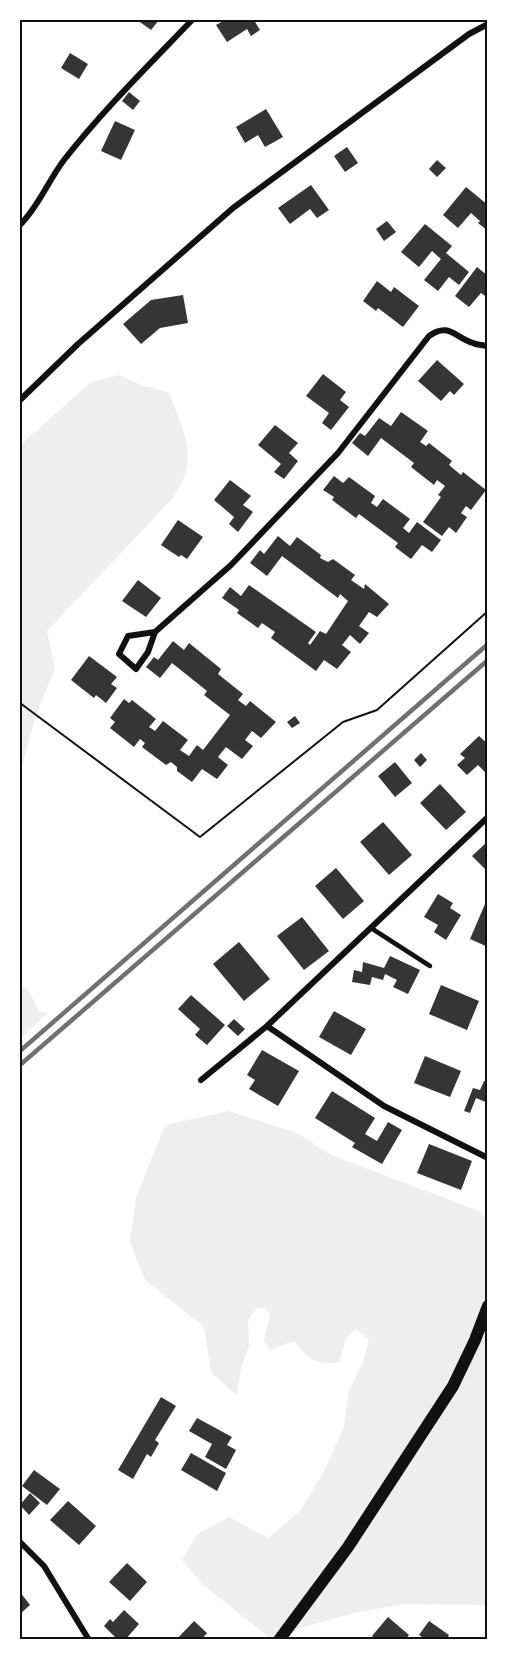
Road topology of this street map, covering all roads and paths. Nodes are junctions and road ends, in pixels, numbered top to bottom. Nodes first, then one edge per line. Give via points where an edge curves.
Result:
1 (192, 20) edge
2 (488, 24) edge
3 (20, 225) edge
4 (488, 346) edge
5 (20, 400) edge
6 (488, 611) edge
7 (155, 632) junction
8 (20, 703) edge
9 (488, 817) edge
10 (371, 928) junction
11 (430, 966) dead end
12 (267, 1026) junction
13 (201, 1080) dead end
14 (488, 1158) edge
15 (488, 1306) edge
16 (20, 1542) edge
17 (89, 1640) edge
18 (279, 1640) edge

1 - 3 street via 63,161
2 - 5 street via 469,34 233,208
4 - 7 street via 472,343 447,330 429,336 338,453 231,565
6 - 8 path via 377,710 343,722 200,837
7 - 7 street via 128,636 119,654 136,669
9 - 10 street
10 - 11 lane
10 - 12 street
12 - 13 street
12 - 14 street via 384,1106
15 - 18 main road via 453,1386 348,1547
16 - 17 street via 44,1566

